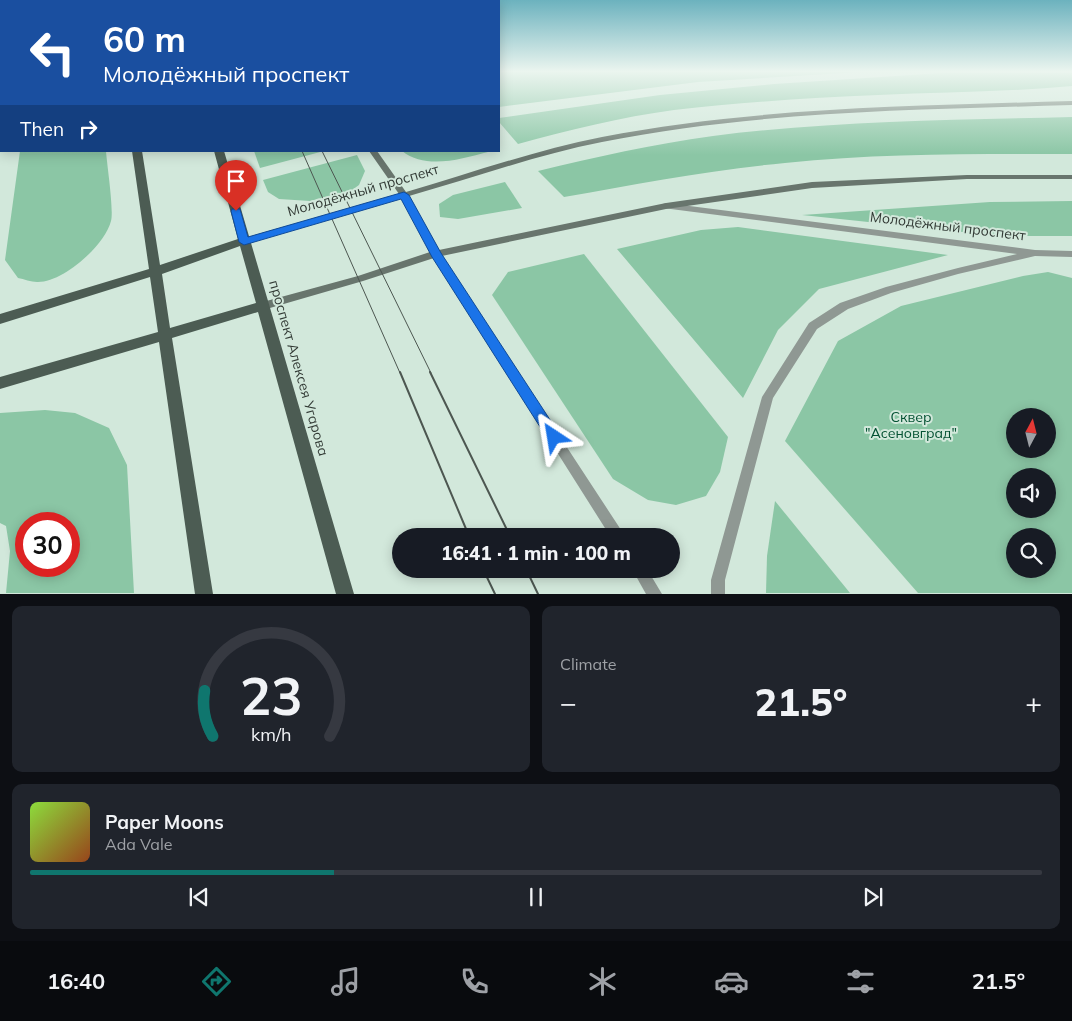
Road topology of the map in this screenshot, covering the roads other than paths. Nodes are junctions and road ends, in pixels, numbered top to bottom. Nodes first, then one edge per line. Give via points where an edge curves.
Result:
1 (1072, 103) edge
2 (137, 152) edge
3 (219, 152) edge
4 (374, 152) edge
5 (1072, 177) edge
6 (404, 195) junction
7 (666, 206) junction
8 (244, 242) junction
9 (1035, 253) junction
10 (436, 254) junction
11 (1072, 254) edge
12 (156, 271) junction
13 (263, 306) junction
14 (0, 320) edge
15 (164, 335) junction
16 (0, 383) edge
17 (613, 528) edge
18 (645, 578) edge
19 (204, 594) edge
20 (345, 594) edge
21 (655, 594) edge
22 (718, 594) edge

1 - 6 main road, Молодёжный проспект via 802,113 680,125 601,139
2 - 12 main road
3 - 8 main road, проспект Алексея Угарова
4 - 6 main road
5 - 7 main road, Молодёжный проспект via 966,177 812,185
6 - 8 main road, Молодёжный проспект
6 - 10 main road
7 - 9 street, Молодёжный проспект
7 - 10 main road, Молодёжный проспект
8 - 12 main road, Молодёжный проспект
8 - 13 main road, проспект Алексея Угарова
9 - 11 street
9 - 22 street, Молодёжный проспект via 889,290 844,306 813,326 768,397 718,580
10 - 13 main road, Молодёжный проспект
10 - 17 street
12 - 14 main road, Молодёжный проспект
12 - 15 main road
13 - 15 main road, Молодёжный проспект
13 - 20 main road, проспект Алексея Угарова
15 - 16 main road, Молодёжный проспект
15 - 19 main road
18 - 21 street

